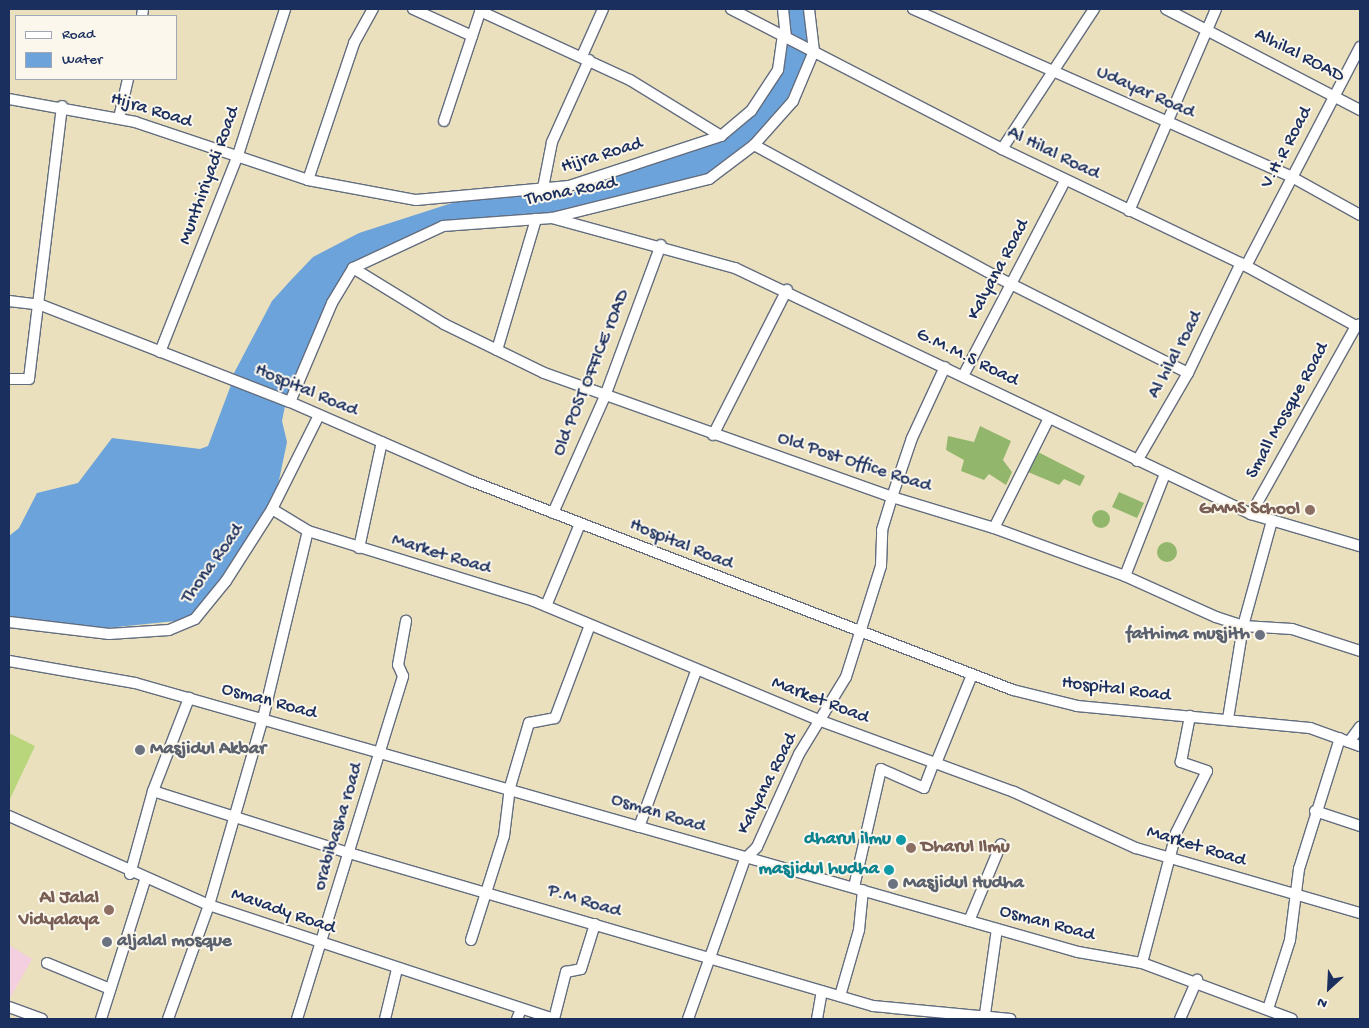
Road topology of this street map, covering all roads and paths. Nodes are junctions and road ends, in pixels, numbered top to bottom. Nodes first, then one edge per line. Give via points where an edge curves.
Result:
1 (285, 9) edge
2 (373, 9) edge
3 (413, 9) edge
4 (603, 9) edge
5 (731, 9) edge
6 (783, 9) edge
7 (809, 9) edge
8 (913, 9) edge
9 (1094, 9) edge
10 (1166, 9) edge
11 (1216, 9) edge
12 (481, 10) edge
13 (1207, 29) junction
14 (472, 36) junction
15 (784, 36) junction
16 (1360, 47) edge
17 (814, 51) junction
18 (585, 58) junction
19 (1055, 72) junction
20 (128, 80) edge
21 (1336, 93) junction
22 (9, 99) edge
23 (62, 106) junction
24 (1360, 110) edge
25 (119, 118) junction
26 (444, 121) dead end
27 (1165, 121) junction
28 (721, 136) junction
29 (754, 145) junction
30 (1002, 149) junction
31 (237, 158) junction
32 (1290, 176) junction
33 (308, 180) junction
34 (1065, 181) junction
35 (543, 188) junction
36 (1129, 211) junction
37 (1360, 215) edge
38 (552, 218) junction
39 (536, 219) junction
40 (661, 245) junction
41 (1243, 265) junction
42 (353, 268) junction
43 (1012, 285) junction
44 (787, 290) junction
45 (9, 301) edge
46 (41, 305) junction
47 (1358, 325) edge
48 (497, 350) junction
49 (160, 352) junction
50 (946, 367) junction
51 (1188, 373) junction
52 (964, 376) junction
53 (9, 379) edge
54 (605, 396) junction
55 (290, 402) junction
56 (319, 415) junction
57 (1049, 418) junction
58 (713, 436) junction
59 (382, 442) junction
60 (1137, 461) junction
61 (1165, 474) junction
62 (892, 497) junction
63 (272, 509) junction
64 (553, 513) junction
65 (1251, 514) junction
66 (1272, 521) junction
67 (580, 524) junction
68 (994, 528) junction
69 (308, 531) junction
70 (1360, 546) edge
71 (359, 548) junction
72 (1124, 576) junction
73 (546, 606) junction
74 (406, 621) dead end
75 (9, 622) edge
76 (590, 625) junction
77 (1243, 626) junction
78 (862, 635) junction
79 (1360, 651) edge
80 (9, 661) edge
81 (696, 671) junction
82 (972, 675) junction
83 (189, 698) junction
84 (1190, 716) junction
85 (263, 718) junction
86 (1228, 719) junction
87 (821, 721) junction
88 (1360, 727) edge
89 (1344, 740) junction
90 (1360, 746) edge
91 (381, 750) junction
92 (935, 763) junction
93 (510, 786) junction
94 (154, 791) junction
95 (1315, 810) junction
96 (9, 816) edge
97 (233, 816) junction
98 (1360, 826) edge
99 (639, 827) junction
100 (1001, 844) dead end
101 (349, 853) junction
102 (1171, 858) junction
103 (745, 859) junction
104 (130, 874) junction
105 (145, 880) junction
106 (858, 888) junction
107 (488, 890) junction
108 (1295, 894) junction
109 (209, 905) junction
110 (1360, 913) edge
111 (969, 921) junction
112 (595, 924) junction
113 (997, 929) junction
114 (471, 940) dead end
115 (322, 944) junction
116 (710, 956) junction
117 (47, 963) dead end
118 (1142, 963) junction
119 (397, 969) junction
120 (1196, 980) junction
121 (110, 989) junction
122 (822, 991) junction
123 (840, 996) junction
124 (9, 1007) edge
125 (521, 1009) junction
126 (1268, 1009) junction
127 (985, 1014) junction
128 (933, 1015) edge
129 (30, 1017) edge
130 (42, 1019) edge
131 (101, 1019) edge
132 (168, 1019) edge
133 (297, 1019) edge
134 (385, 1019) edge
135 (517, 1019) edge
136 (554, 1019) edge
137 (688, 1019) edge
138 (817, 1019) edge
139 (1010, 1019) edge
140 (1180, 1019) edge
141 (1292, 1019) edge

1 - 31 street, Munthiriyadi Road
2 - 33 street via 354,43
3 - 14 street
4 - 18 street
5 - 15 street, Al Hilal Road
6 - 15 street, Hijra Road
7 - 17 street, Thona Road
8 - 19 street, Udayar Road
9 - 19 street
10 - 13 street, Alhilal ROAD
11 - 13 street
12 - 14 street
12 - 18 street
13 - 21 street, Alhilal ROAD
13 - 27 street
14 - 26 street
15 - 17 street, Al Hilal Road
15 - 28 street, Hijra Road via 778,70 751,111
16 - 21 street, V.H.R Road
17 - 29 street, Thona Road via 793,101
17 - 30 street, Al Hilal Road
18 - 28 street
18 - 35 street via 552,142
19 - 27 street, Udayar Road
19 - 30 street
20 - 25 street
21 - 24 street, Alhilal ROAD
21 - 32 street, V.H.R Road
22 - 23 street, Hijra Road
23 - 25 street, Hijra Road
23 - 46 street
25 - 31 street, Hijra Road
27 - 32 street, Udayar Road
27 - 36 street
28 - 35 street, Hijra Road via 569,186
29 - 38 street, Thona Road via 709,179
29 - 43 street
30 - 34 street, Al Hilal Road
31 - 33 street, Hijra Road
31 - 49 street, Munthiriyadi Road
32 - 37 street, Udayar Road
32 - 41 street, V.H.R Road
33 - 35 street, Hijra Road via 416,200
34 - 36 street, Al Hilal Road
34 - 43 street, Kalyana Road
36 - 41 street, Al Hilal Road
38 - 39 street, Thona Road
38 - 40 street, G.M.M.S Road
39 - 42 street, Thona Road via 444,226
39 - 48 street
40 - 44 street, G.M.M.S Road via 735,268
40 - 54 street, Old POST OFFICE rOAD
41 - 47 street, Al Hilal Road
41 - 51 street, Al hilal road
42 - 48 street, Old Post Office Road via 444,324
42 - 55 street via 332,303
43 - 51 street
43 - 52 street, Kalyana Road
44 - 50 street, G.M.M.S Road
44 - 58 street
45 - 46 street, Hospital Road
46 - 49 street, Hospital Road
46 - 53 street via 29,379
47 - 65 street, Small Mosque Road
48 - 54 street, Old Post Office Road
49 - 55 street, Hospital Road
50 - 52 street, G.M.M.S Road
50 - 62 street, Kalyana Road via 912,438
51 - 60 street, Al hilal road
52 - 57 street, G.M.M.S Road
54 - 58 street, Old Post Office Road
54 - 64 street, Old POST OFFICE rOAD
55 - 56 street, Hospital Road
56 - 59 street, Hospital Road
56 - 63 street, Thona Road
57 - 60 street, G.M.M.S Road
57 - 68 street
58 - 62 street, Old Post Office Road
59 - 64 street, Hospital Road
59 - 71 street
60 - 61 street, G.M.M.S Road
61 - 65 street, G.M.M.S Road
61 - 72 street
62 - 68 street, Old Post Office Road
62 - 78 street, Kalyana Road
63 - 69 street, Market Road
63 - 75 street, Thona Road via 226,581 195,619 169,630 109,634
64 - 67 street, Hospital Road
65 - 66 street, G.M.M.S Road
66 - 70 street, G.M.M.S Road
66 - 77 street
67 - 73 street
67 - 78 street, Hospital Road
68 - 72 street, Old Post Office Road
69 - 71 street, Market Road
69 - 85 street
71 - 73 street, Market Road
72 - 77 street, Old Post Office Road
73 - 76 street, Market Road
74 - 91 street, orabibasha road via 398,665 401,672
76 - 81 street, Market Road
76 - 93 street via 555,718 529,723
77 - 79 street, Old Post Office Road via 1292,629
77 - 86 street
78 - 82 street, Hospital Road
78 - 87 street, Kalyana Road
80 - 83 street, Osman Road
81 - 87 street, Market Road
81 - 99 street
82 - 84 street, Hospital Road via 1077,706
82 - 92 street
83 - 85 street, Osman Road
83 - 94 street
84 - 86 street, Hospital Road
84 - 102 street via 1181,762 1207,771 1176,833
85 - 91 street, Osman Road
85 - 97 street
86 - 89 street, Hospital Road via 1310,728
87 - 92 street, Market Road
87 - 103 street, Kalyana Road via 799,754 757,847
88 - 89 street
89 - 90 street, Hospital Road
89 - 95 street
91 - 93 street, Osman Road
91 - 101 street, orabibasha road
92 - 102 street, Market Road
92 - 106 street via 924,788 881,769
93 - 99 street, Osman Road
93 - 107 street via 504,836
94 - 97 street, P.M Road
94 - 104 street
95 - 98 street
95 - 108 street
96 - 104 street, Mavady Road
97 - 101 street, P.M Road
97 - 109 street
99 - 103 street, Osman Road
100 - 111 street
101 - 107 street, P.M Road
101 - 115 street, orabibasha road
102 - 108 street, Market Road
102 - 118 street
103 - 106 street, Osman Road
103 - 116 street, Kalyana Road
104 - 105 street, Mavady Road
105 - 109 street, Mavady Road
105 - 121 street
106 - 111 street, Osman Road
106 - 123 street via 858,930
107 - 112 street, P.M Road
107 - 114 street
108 - 110 street, Market Road
108 - 126 street via 1290,940
109 - 115 street, Mavady Road
109 - 132 street
111 - 113 street, Osman Road
112 - 116 street, P.M Road
112 - 136 street via 581,969 566,972
113 - 118 street, Osman Road via 1078,952
113 - 127 street
115 - 119 street, Mavady Road
115 - 133 street, orabibasha road
116 - 122 street, P.M Road
116 - 137 street, Kalyana Road
117 - 121 street
118 - 120 street, Osman Road
119 - 125 street, Mavady Road
119 - 134 street
120 - 126 street, Osman Road
120 - 140 street
121 - 131 street
122 - 123 street, P.M Road
122 - 138 street
123 - 128 street, P.M Road via 873,1006
124 - 129 street
125 - 135 street
125 - 136 street, Mavady Road
126 - 141 street, Osman Road
127 - 128 street, P.M Road
127 - 139 street, P.M Road
129 - 130 street

